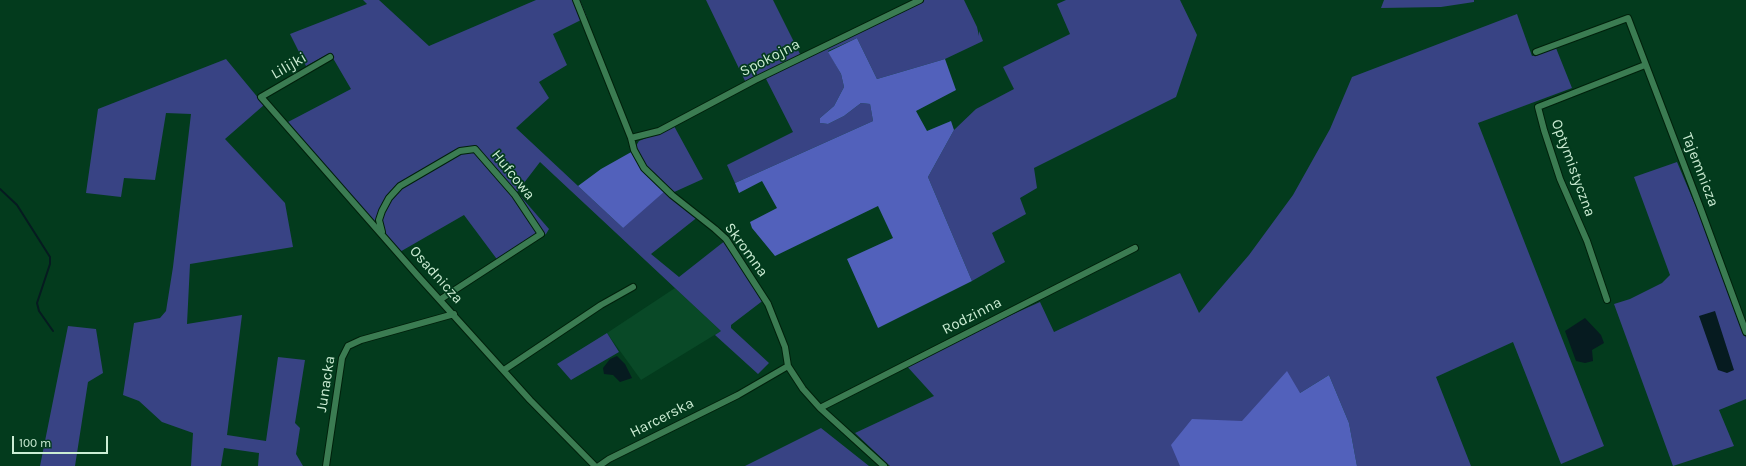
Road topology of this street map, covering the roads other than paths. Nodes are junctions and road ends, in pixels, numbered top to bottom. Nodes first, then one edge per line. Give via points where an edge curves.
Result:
1 (576, 0) edge
2 (920, 0) edge
3 (1536, 52) dead end
4 (330, 57) dead end
5 (1645, 65) junction
6 (261, 97) joint
7 (631, 138) junction
8 (382, 234) junction
9 (1135, 248) dead end
10 (633, 287) dead end
11 (441, 299) junction
12 (1607, 300) dead end
13 (454, 314) junction
14 (1746, 332) edge
15 (788, 366) junction
16 (504, 370) junction
17 (820, 408) junction
18 (326, 466) edge
19 (595, 466) edge
20 (599, 466) edge
21 (884, 466) edge

1 - 7 street, Skromna
2 - 7 street, Spokojna via 755,80 659,132
3 - 5 street, Tajemnicza via 1628,18
4 - 6 street, Lilijki
5 - 12 street, Optymistyczna via 1538,107 1560,179 1587,241
5 - 14 street, Tajemnicza
6 - 8 street, Osadnicza
7 - 15 street, Skromna via 634,150 644,168 672,195 726,239 768,304 785,347
8 - 11 street, Osadnicza
8 - 11 street, Hufcowa via 379,220 382,211 400,186 460,151 475,149 515,195 541,234
9 - 17 street, Rodzinna
10 - 16 street via 601,305
11 - 13 street, Osadnicza
13 - 16 street, Osadnicza
13 - 18 street, Junacka via 348,346 342,358
15 - 17 street, Skromna via 803,389
15 - 20 street, Harcerska via 738,395
16 - 19 street, Osadnicza
17 - 21 street, Skromna

